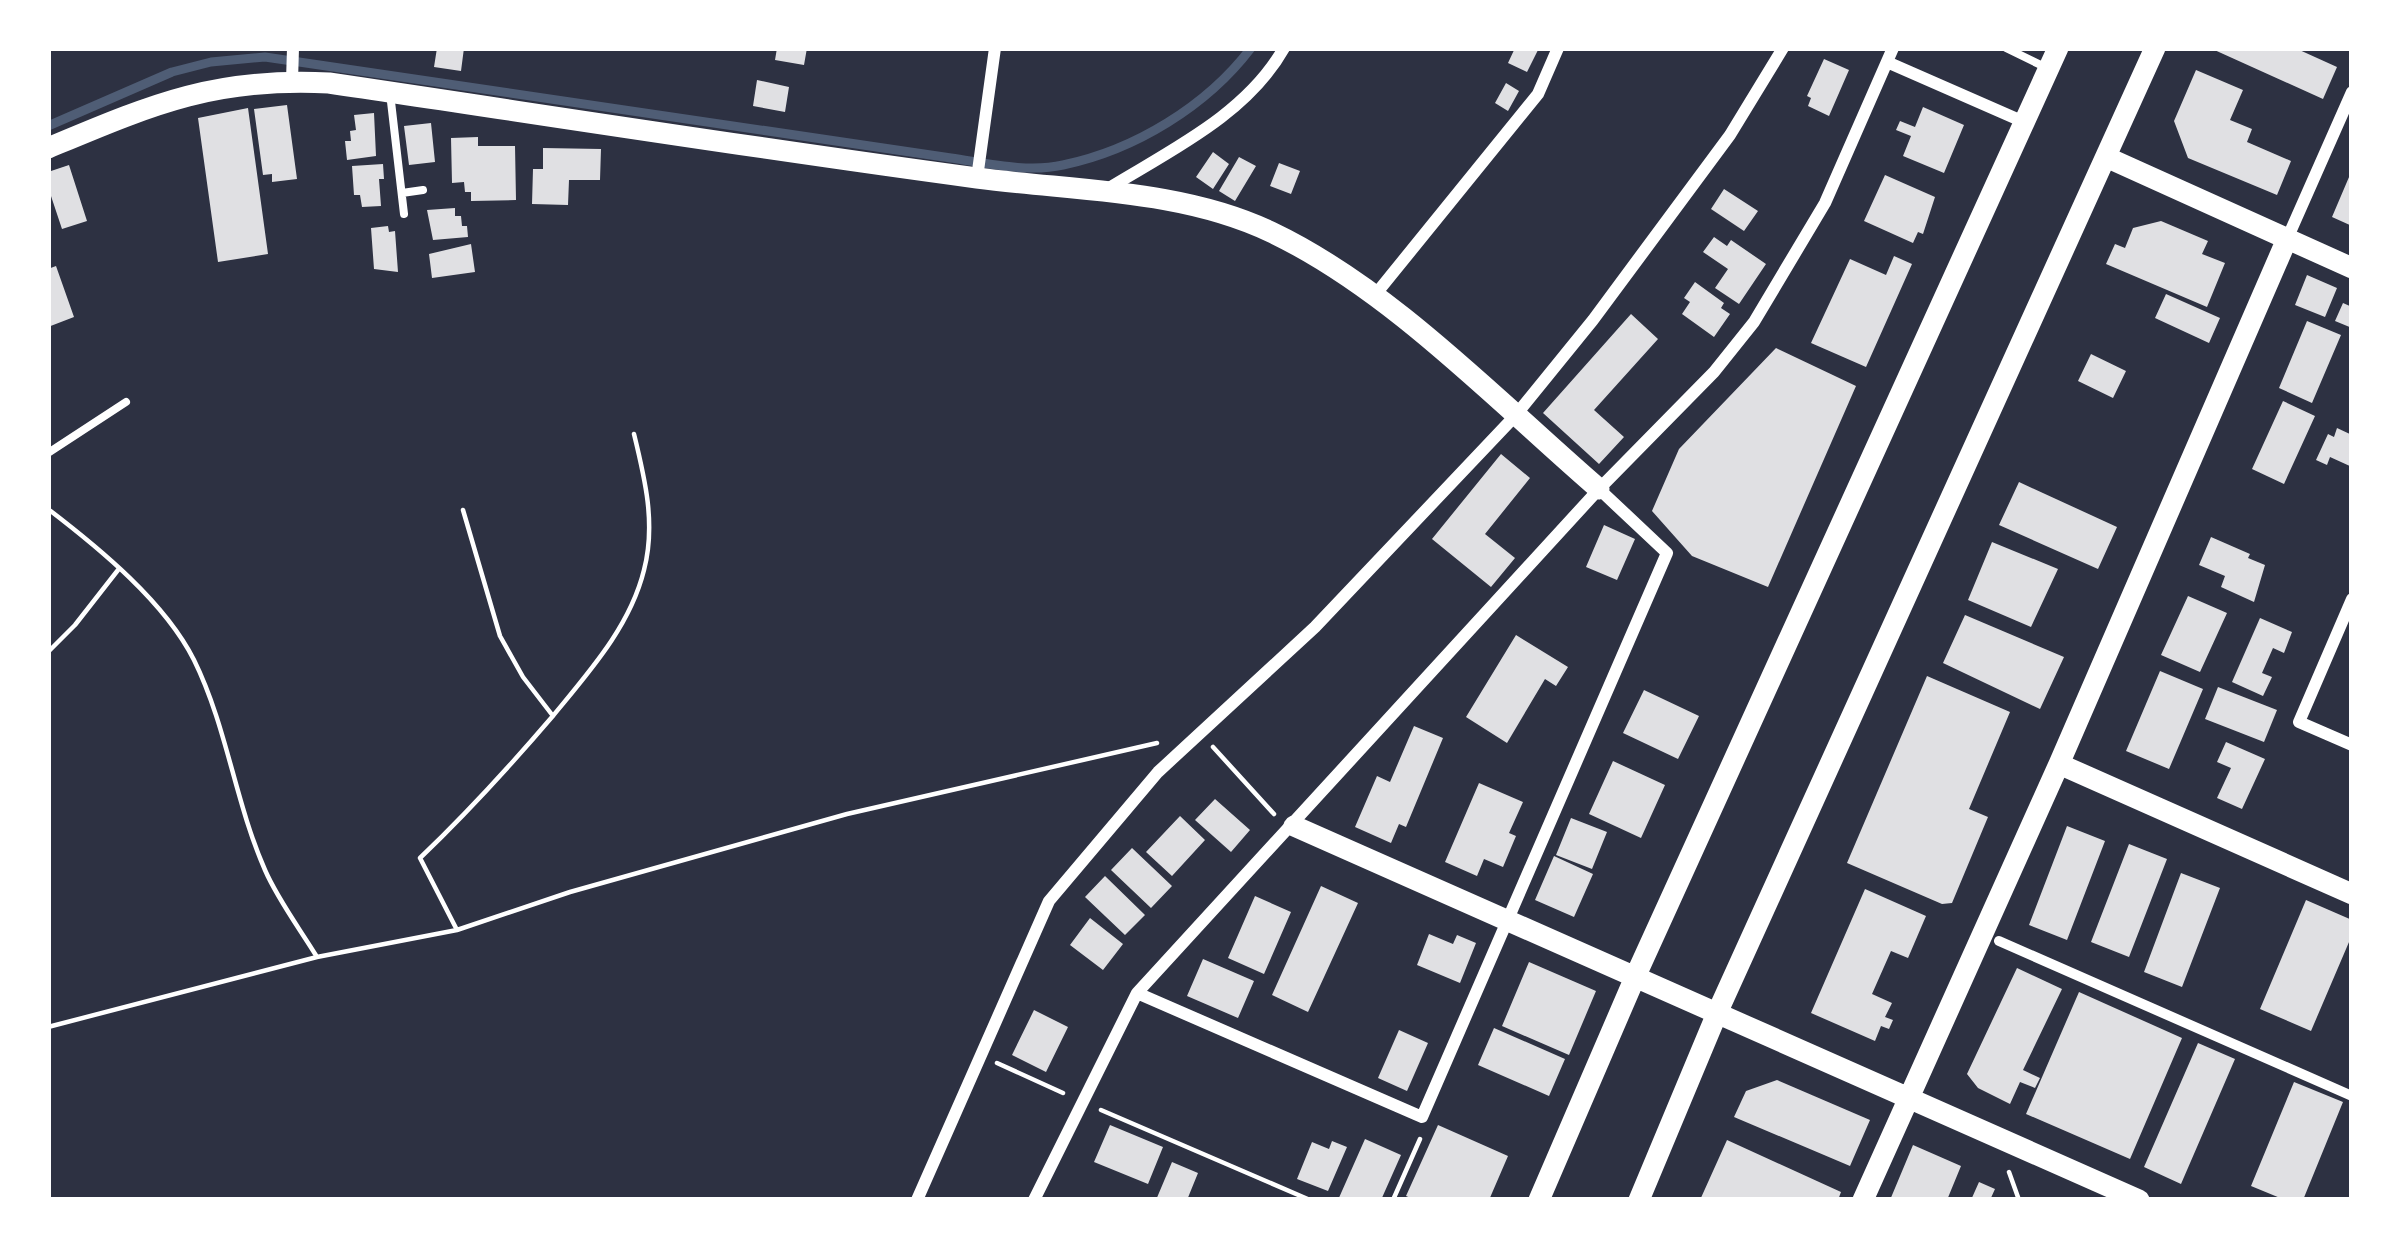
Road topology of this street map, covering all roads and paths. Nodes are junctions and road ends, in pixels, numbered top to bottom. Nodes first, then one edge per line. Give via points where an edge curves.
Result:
1 (293, 48) edge
2 (995, 48) edge
3 (1284, 48) edge
4 (1558, 48) edge
5 (1783, 48) edge
6 (1893, 48) edge
7 (2006, 48) edge
8 (2155, 48) edge
9 (2053, 58) edge
10 (1887, 62) junction
11 (292, 80) junction
12 (390, 92) junction
13 (2352, 92) edge
14 (2024, 122) junction
15 (48, 148) edge
16 (2106, 157) junction
17 (977, 178) junction
18 (423, 190) dead end
19 (1102, 192) junction
20 (402, 193) junction
21 (404, 214) dead end
22 (2287, 239) junction
23 (2352, 268) edge
24 (1375, 295) junction
25 (126, 402) dead end
26 (1514, 416) junction
27 (634, 434) dead end
28 (48, 453) edge
29 (1599, 489) junction
30 (48, 509) edge
31 (464, 510) dead end
32 (120, 568) junction
33 (2352, 599) edge
34 (48, 652) edge
35 (553, 716) junction
36 (1198, 731) junction
37 (2352, 745) edge
38 (2060, 764) junction
39 (1294, 826) junction
40 (2352, 894) edge
41 (1509, 920) junction
42 (457, 931) junction
43 (2000, 941) dead end
44 (317, 957) junction
45 (1636, 975) junction
46 (1138, 993) junction
47 (1718, 1011) junction
48 (48, 1027) edge
49 (1005, 1067) dead end
50 (2352, 1096) edge
51 (1907, 1100) junction
52 (1083, 1102) junction
53 (1422, 1117) junction
54 (2004, 1160) dead end
55 (916, 1200) edge
56 (1034, 1200) edge
57 (1310, 1200) edge
58 (1394, 1200) edge
59 (1539, 1200) edge
60 (1639, 1200) edge
61 (1863, 1200) edge
62 (2019, 1200) edge
63 (2139, 1200) edge

1 - 11 street
2 - 17 street
3 - 19 street via 1236,107
4 - 24 street via 1538,94
5 - 26 street via 1730,135
6 - 10 street
7 - 9 lane
8 - 16 street
9 - 14 street
10 - 14 street
10 - 29 street via 1825,203 1754,322
11 - 12 street
11 - 15 street via 158,102
12 - 17 street
12 - 20 lane
13 - 22 street
14 - 45 street
16 - 22 street
16 - 47 street
17 - 19 street
18 - 20 lane
19 - 24 street via 1265,229
20 - 21 lane
22 - 23 street
22 - 38 street
24 - 26 street
25 - 28 lane
26 - 29 street
26 - 36 street via 1315,627
27 - 35 path via 647,490 644,571 590,673
29 - 39 street
29 - 41 street via 1667,553
30 - 32 path
31 - 35 path via 500,636
32 - 34 path
32 - 44 path via 193,657 265,872
33 - 37 street via 2299,722
35 - 42 path via 420,858
36 - 39 path via 1276,817
36 - 42 path via 847,814
36 - 55 street via 1049,901
38 - 40 street
38 - 51 street
39 - 41 street
39 - 46 street
41 - 45 street
41 - 53 street
42 - 44 path
43 - 50 street
44 - 48 path
45 - 47 street
45 - 59 street
46 - 52 street
46 - 53 street
47 - 51 street
47 - 60 street
49 - 52 path
51 - 61 street
51 - 63 street
52 - 56 street
52 - 57 path
53 - 58 path
54 - 62 path

